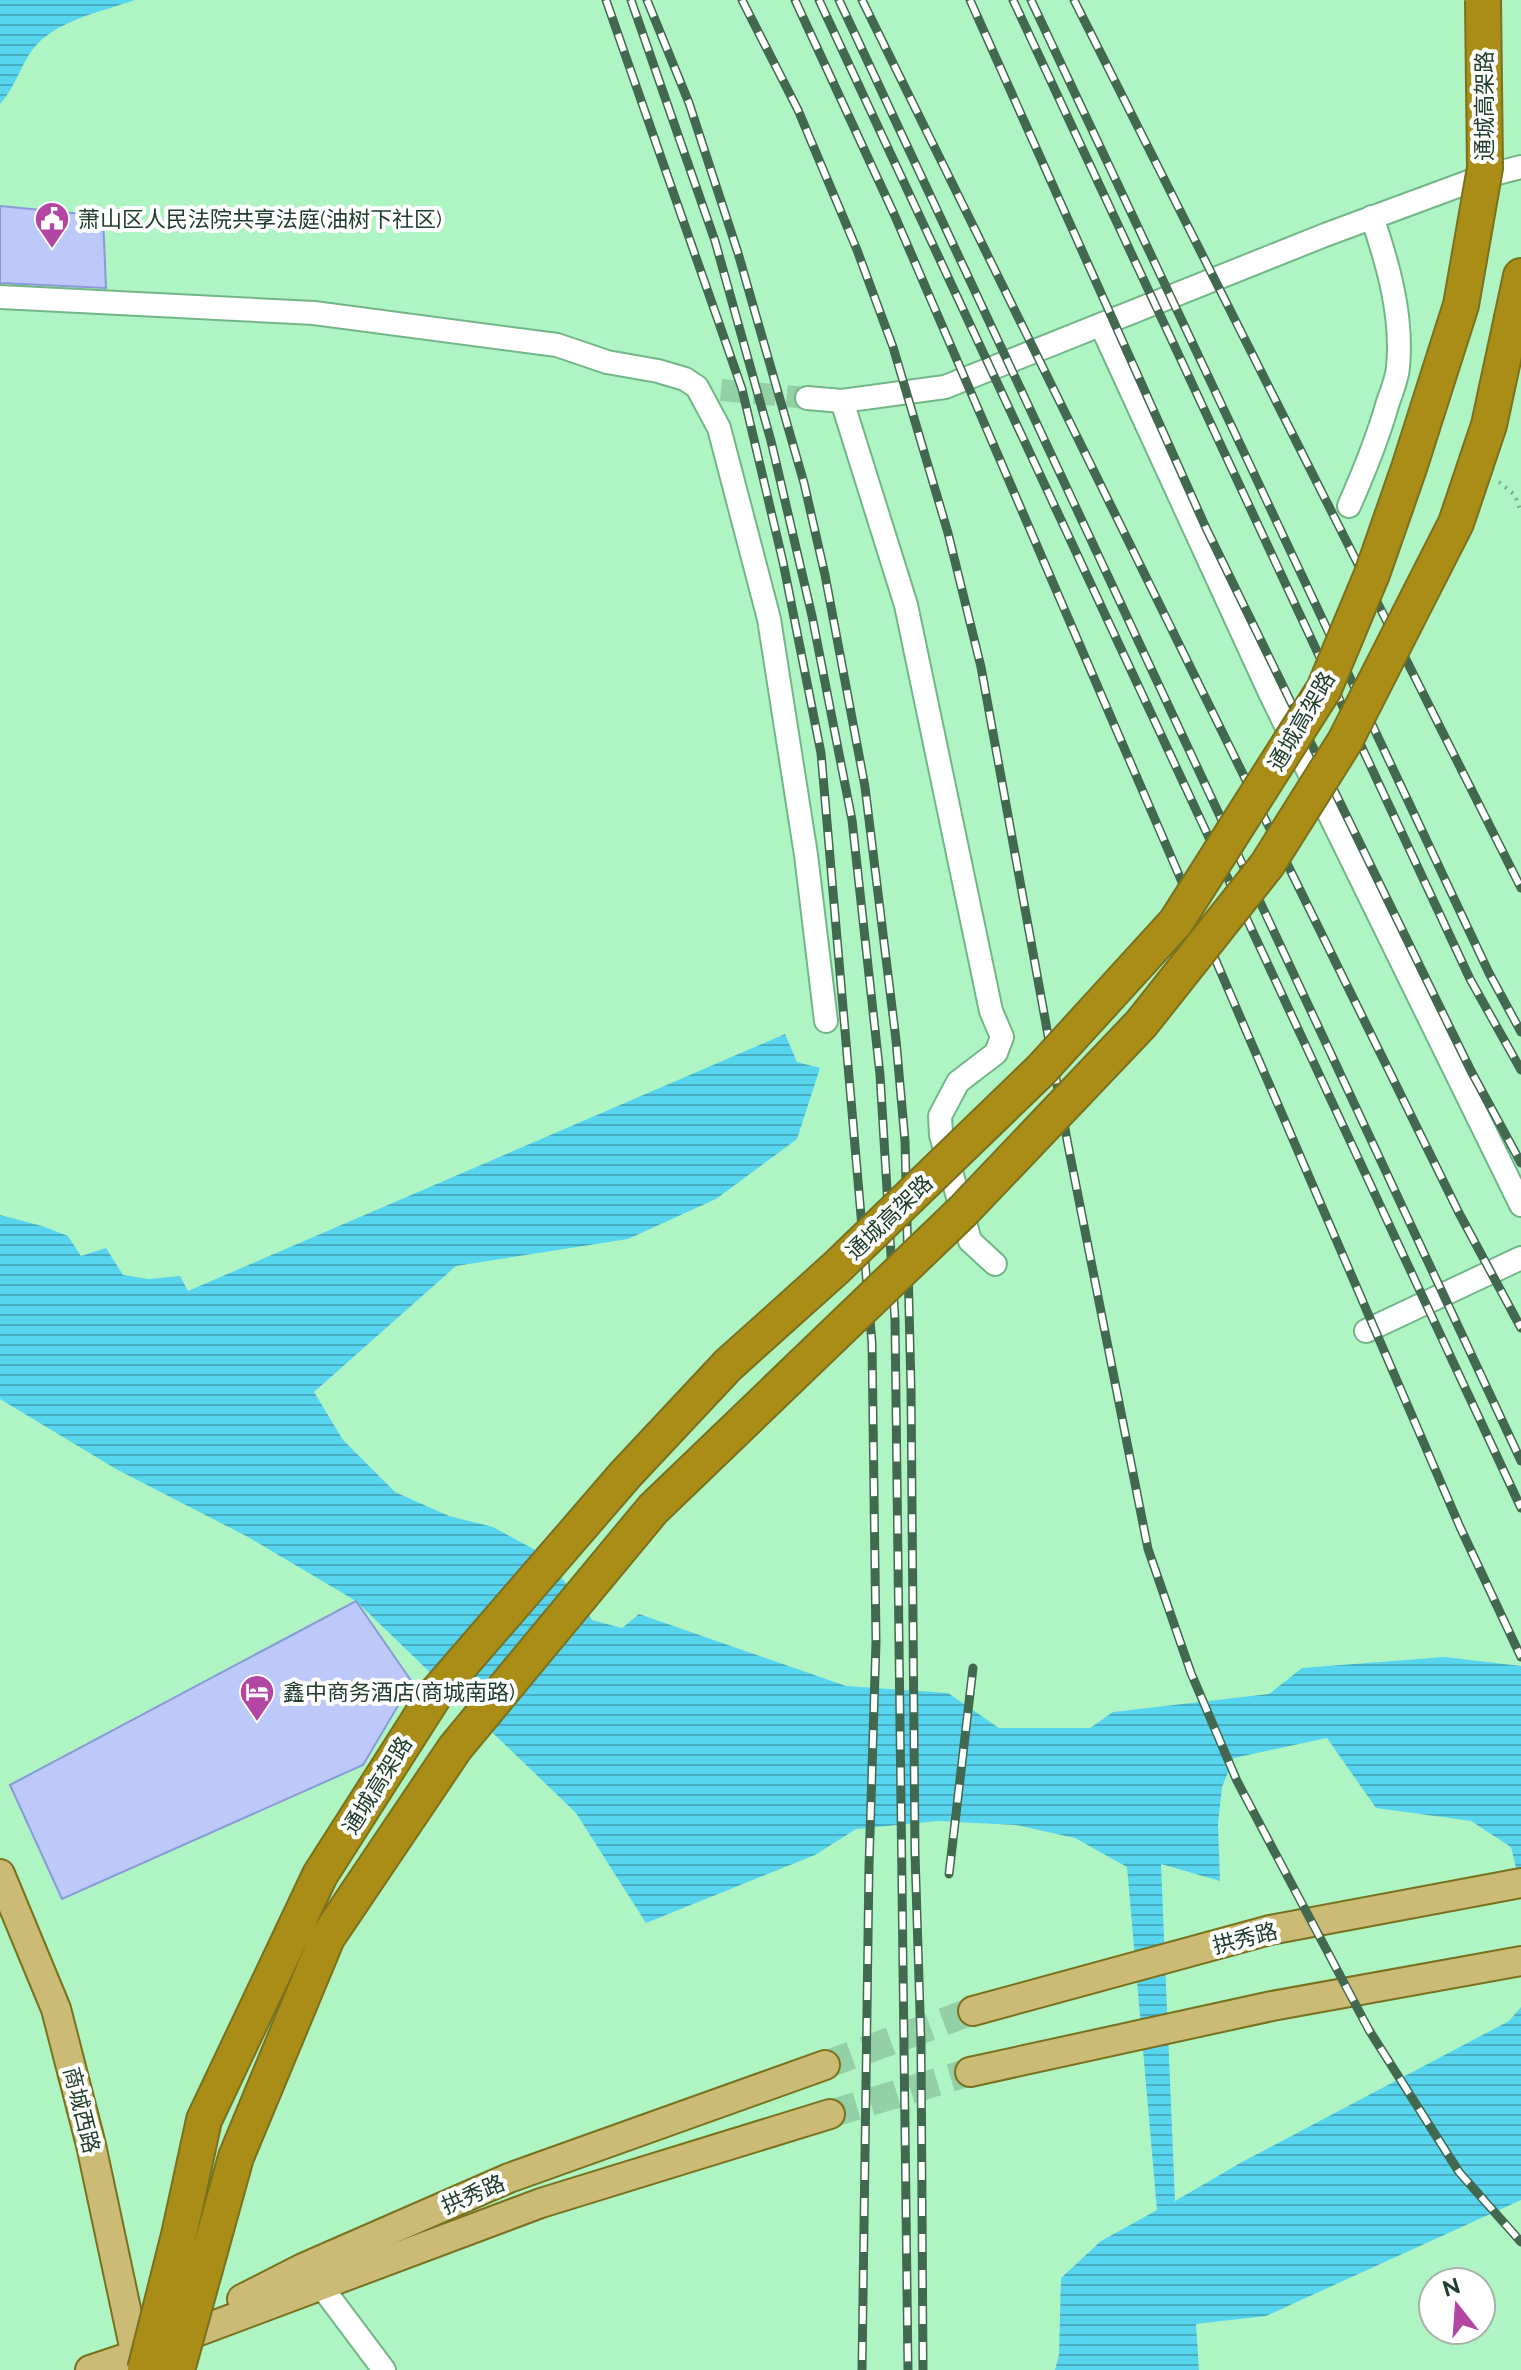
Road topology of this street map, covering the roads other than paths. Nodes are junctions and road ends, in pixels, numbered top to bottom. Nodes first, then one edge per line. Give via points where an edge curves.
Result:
1 (1483, 0) edge
2 (1521, 167) edge
3 (1372, 217) junction
4 (1521, 276) edge
5 (0, 297) edge
6 (1101, 325) junction
7 (697, 387) junction
8 (721, 390) tunnel mouth
9 (807, 398) tunnel mouth
10 (842, 401) junction
11 (1349, 506) dead end
12 (826, 1021) dead end
13 (1521, 1205) edge
14 (1521, 1258) edge
15 (995, 1264) dead end
16 (1366, 1331) dead end
17 (0, 1874) edge
18 (1508, 1885) edge
19 (1514, 1962) edge
20 (973, 2011) tunnel mouth
21 (825, 2065) tunnel mouth
22 (970, 2072) tunnel mouth
23 (830, 2114) tunnel mouth
24 (321, 2286) junction
25 (138, 2366) edge
26 (90, 2370) edge
27 (177, 2370) edge
28 (384, 2370) edge

1 - 25 highway, 通城高架路, bridge via 1485,168 1461,305 1377,561 1324,689 1176,922 1041,1070 728,1365 434,1696 320,1875 204,2120 179,2235
2 - 3 street
3 - 6 street
3 - 11 street via 1391,281 1398,370 1378,438
4 - 27 highway, 通城高架路, bridge via 1489,425 1456,523 1345,741 1267,865 1141,1024 963,1211 653,1509 455,1748 327,1938 236,2157
5 - 7 street via 314,313 557,345 685,379
6 - 10 street via 945,387
6 - 13 street via 1270,693
7 - 8 street
7 - 12 street via 719,428 769,619
9 - 10 street
10 - 15 street via 906,605 991,1011 1002,1037 996,1053 958,1082 940,1116 970,1241
14 - 16 street
17 - 25 main road, 商城西路 via 56,2009
18 - 20 main road, 拱秀路 via 1270,1930
19 - 22 main road via 1272,2006
21 - 25 main road, 拱秀路 via 509,2178 303,2268
23 - 24 main road, 拱秀路 via 541,2203
24 - 25 main road, 拱秀路
24 - 28 street
25 - 26 main road, 拱秀路

